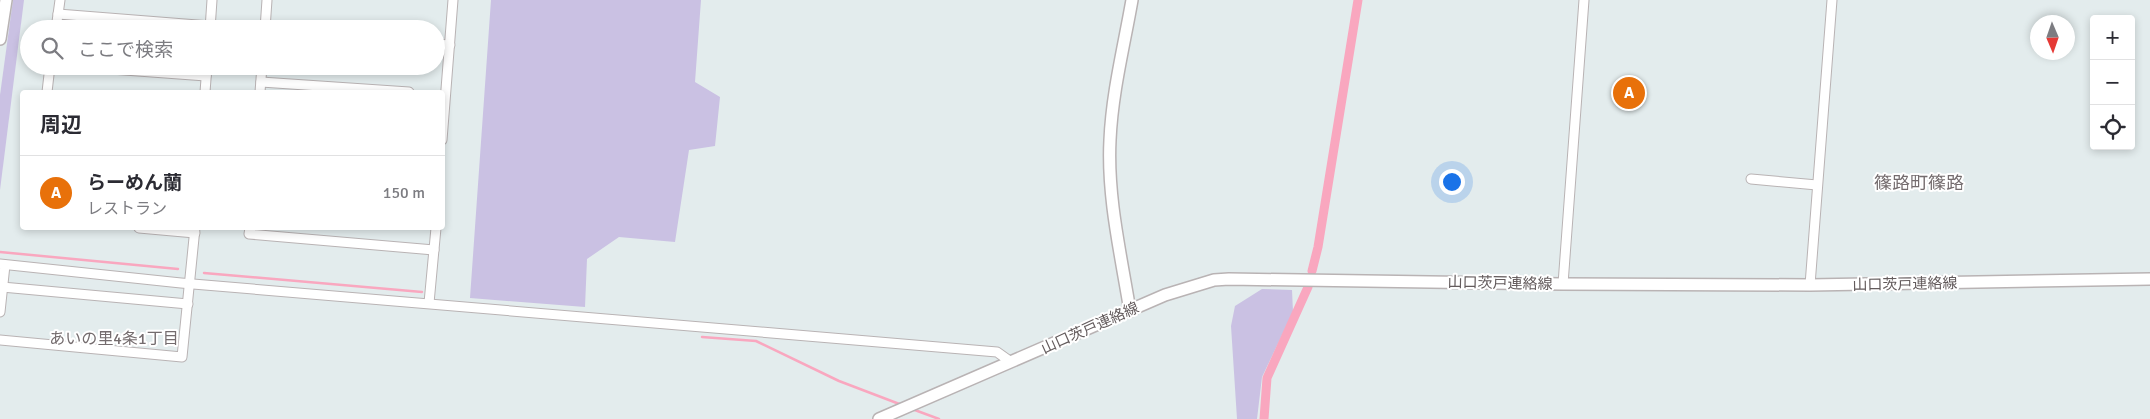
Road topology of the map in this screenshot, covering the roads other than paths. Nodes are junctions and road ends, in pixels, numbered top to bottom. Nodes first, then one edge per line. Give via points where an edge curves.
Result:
1 (6, 0) edge
2 (60, 0) edge
3 (212, 0) edge
4 (267, 0) edge
5 (453, 0) edge
6 (1132, 0) edge
7 (1584, 0) edge
8 (1832, 0) edge
9 (58, 14) junction
10 (57, 20) edge
11 (128, 20) edge
12 (211, 20) edge
13 (266, 20) edge
14 (0, 39) edge
15 (445, 45) edge
16 (450, 45) junction
17 (49, 75) edge
18 (192, 75) edge
19 (261, 75) edge
20 (206, 76) joint
21 (261, 82) junction
22 (47, 90) edge
23 (205, 90) edge
24 (260, 90) edge
25 (379, 90) edge
26 (445, 90) edge
27 (1752, 179) dead end
28 (1817, 185) junction
29 (195, 230) edge
30 (250, 230) edge
31 (436, 230) edge
32 (434, 250) junction
33 (2, 265) edge
34 (2150, 279) edge
35 (190, 283) junction
36 (1562, 284) junction
37 (1810, 285) junction
38 (2, 287) junction
39 (430, 303) junction
40 (188, 304) junction
41 (1130, 311) junction
42 (0, 312) edge
43 (0, 340) edge
44 (1011, 362) junction
45 (879, 419) edge

1 - 14 street
2 - 9 street
3 - 12 street
4 - 13 street
5 - 16 street
6 - 41 street via 1114,98 1110,140 1115,219
7 - 36 street
8 - 28 street
9 - 10 street
9 - 11 street
15 - 16 street
16 - 26 street
17 - 22 street
18 - 20 street
19 - 21 street
20 - 23 street
21 - 24 street
21 - 25 street
27 - 28 street
28 - 37 street
29 - 35 street
30 - 32 street via 249,234
31 - 32 street
32 - 39 street
33 - 35 street
33 - 38 street
34 - 37 street, 山口茨戸連絡線
35 - 39 street
35 - 40 street
36 - 37 street, 山口茨戸連絡線
36 - 41 street, 山口茨戸連絡線 via 1229,279 1214,280 1165,295
38 - 40 street
38 - 42 street
39 - 44 street via 997,352
40 - 43 street via 182,357
41 - 44 street, 山口茨戸連絡線
44 - 45 street, 山口茨戸連絡線

